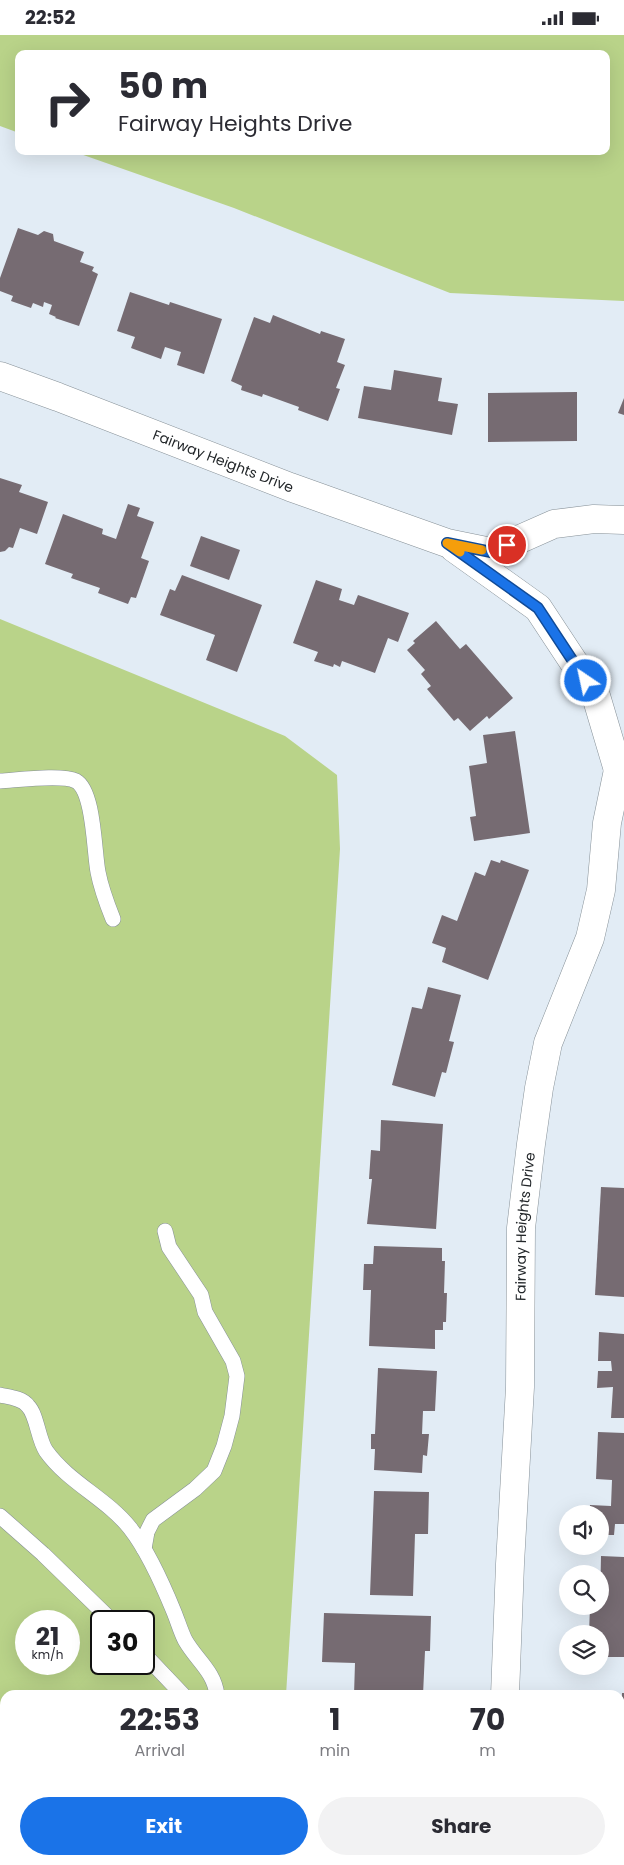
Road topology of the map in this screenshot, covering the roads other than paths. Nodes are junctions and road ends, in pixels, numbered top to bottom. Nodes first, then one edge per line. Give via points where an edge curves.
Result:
1 (0, 376) edge
2 (624, 520) edge
3 (447, 543) junction
4 (621, 766) edge
5 (0, 781) edge
6 (112, 919) dead end
7 (165, 1231) dead end
8 (0, 1395) edge
9 (0, 1516) edge
10 (144, 1549) junction
11 (101, 1610) edge
12 (155, 1666) edge
13 (178, 1690) edge
14 (216, 1690) edge
15 (505, 1690) edge

1 - 3 street, Fairway Heights Drive
2 - 3 street, Fairway Heights Drive via 594,519 554,524 491,552
3 - 4 street, Fairway Heights Drive via 538,608 596,696
4 - 15 street, Fairway Heights Drive via 608,823 601,890 590,938 548,1043 531,1144 521,1228 520,1387
5 - 6 lane via 62,778 84,787 102,889
7 - 10 lane via 169,1247 201,1295 205,1312 233,1361 237,1376 232,1416 214,1471 153,1520
8 - 10 lane via 28,1406 46,1450 84,1489 115,1512
9 - 11 lane
10 - 14 lane via 183,1636 212,1676
12 - 13 lane

